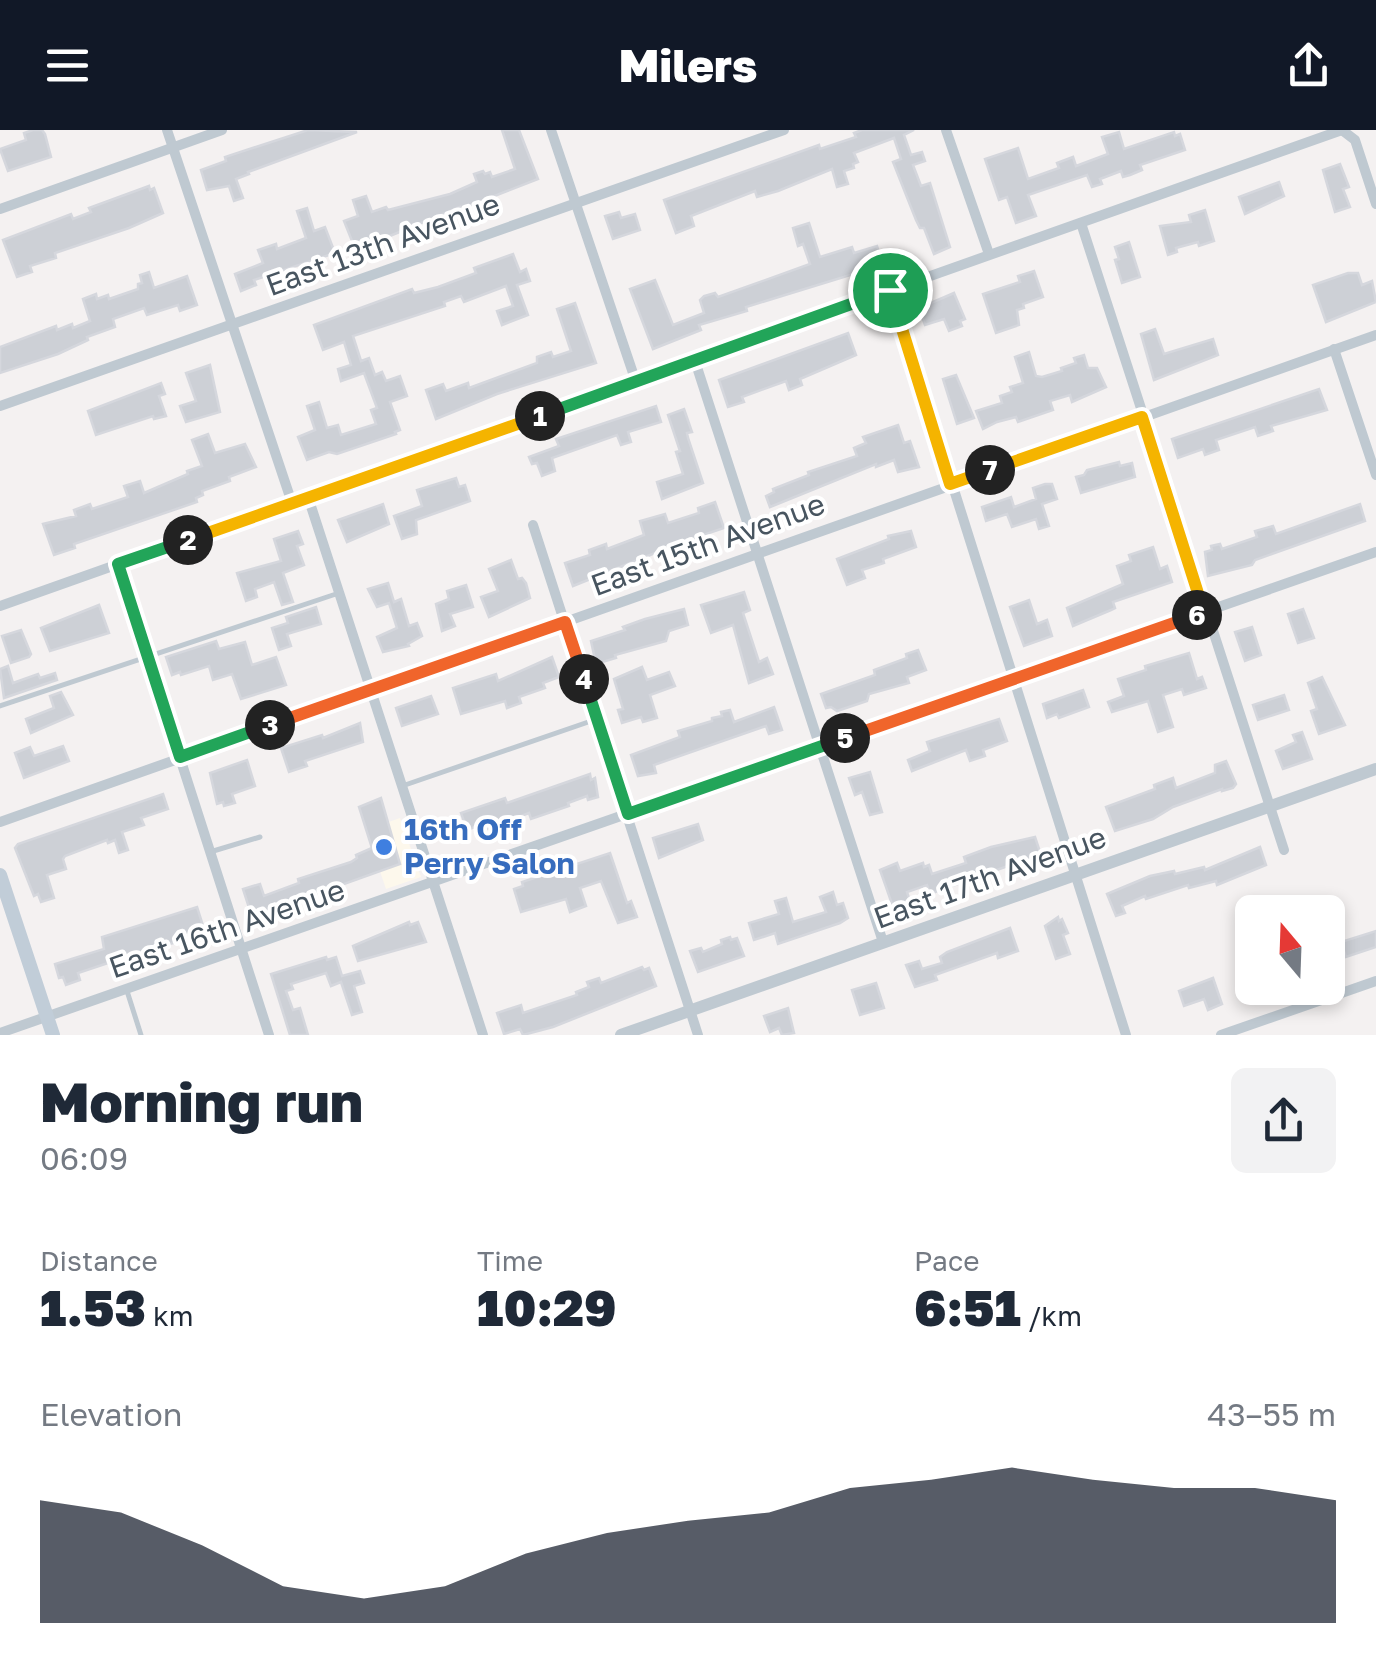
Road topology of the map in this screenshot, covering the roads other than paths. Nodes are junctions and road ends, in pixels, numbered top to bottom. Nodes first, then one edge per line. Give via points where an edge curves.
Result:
1 (167, 130) edge
2 (222, 130) edge
3 (552, 130) edge
4 (784, 130) edge
5 (946, 130) edge
6 (1342, 130) edge
7 (173, 148) junction
8 (577, 202) junction
9 (1376, 204) edge
10 (0, 209) edge
11 (1081, 223) junction
12 (989, 254) junction
13 (890, 290) junction
14 (232, 326) junction
15 (1376, 335) edge
16 (1334, 350) junction
17 (695, 360) junction
18 (636, 382) junction
19 (0, 406) edge
20 (1142, 417) junction
21 (1376, 474) edge
22 (950, 484) junction
23 (308, 497) junction
24 (292, 503) junction
25 (533, 525) dead end
26 (1376, 552) edge
27 (757, 554) junction
28 (118, 564) junction
29 (339, 593) junction
30 (0, 606) edge
31 (1204, 612) junction
32 (565, 622) junction
33 (148, 657) junction
34 (1012, 680) junction
35 (372, 689) junction
36 (0, 706) edge
37 (597, 719) junction
38 (818, 748) junction
39 (180, 757) junction
40 (1376, 769) edge
41 (402, 786) junction
42 (1268, 806) junction
43 (628, 814) junction
44 (0, 822) edge
45 (260, 837) dead end
46 (1284, 850) dead end
47 (210, 852) junction
48 (1073, 874) junction
49 (0, 875) edge
50 (434, 884) junction
51 (883, 942) junction
52 (242, 951) junction
53 (1376, 981) edge
54 (128, 991) junction
55 (690, 1010) junction
56 (47, 1018) junction
57 (0, 1034) edge
58 (52, 1035) edge
59 (141, 1035) edge
60 (269, 1035) edge
61 (483, 1035) edge
62 (620, 1035) edge
63 (698, 1035) edge
64 (1126, 1035) edge
65 (1221, 1035) edge

1 - 7 street
2 - 7 street
3 - 8 street
4 - 8 street, East 13th Avenue
5 - 12 street
6 - 9 street via 1356,140
6 - 11 street
7 - 10 street
7 - 14 street
8 - 14 street, East 13th Avenue
8 - 18 street
11 - 12 street
11 - 20 street
12 - 13 street
13 - 17 street
13 - 22 street
14 - 19 street, East 13th Avenue
14 - 24 street
15 - 16 street, East 15th Avenue
16 - 20 street, East 15th Avenue
16 - 21 street
17 - 18 street
17 - 27 street
18 - 23 street
20 - 22 street, East 15th Avenue
20 - 31 street
22 - 27 street, East 15th Avenue
22 - 34 street
23 - 24 street
23 - 29 street
24 - 28 street
25 - 32 street
26 - 31 street, East 16th Avenue
27 - 32 street, East 15th Avenue
27 - 38 street
28 - 30 street
28 - 33 street
29 - 33 lane
29 - 35 street
31 - 34 street, East 16th Avenue
31 - 42 street
32 - 35 street, East 15th Avenue
32 - 37 street
33 - 36 lane
33 - 39 street
34 - 38 street, East 16th Avenue
34 - 48 street
35 - 39 street, East 15th Avenue
35 - 41 street
37 - 41 lane
37 - 43 street
38 - 43 street, East 16th Avenue
38 - 51 street
39 - 44 street, East 15th Avenue
39 - 47 street
40 - 42 street, East 17th Avenue
41 - 50 street
42 - 46 street
42 - 48 street, East 17th Avenue
43 - 50 street, East 16th Avenue
43 - 55 street
45 - 47 lane
47 - 52 street
48 - 51 street, East 17th Avenue
48 - 64 street
49 - 56 main road
50 - 52 street, East 16th Avenue
50 - 61 street
51 - 55 street, East 17th Avenue
52 - 54 street, East 16th Avenue
52 - 60 street
53 - 65 street
54 - 56 street, East 16th Avenue
54 - 59 lane
55 - 62 street, East 17th Avenue
55 - 63 street
56 - 57 street, East 16th Avenue
56 - 58 main road

